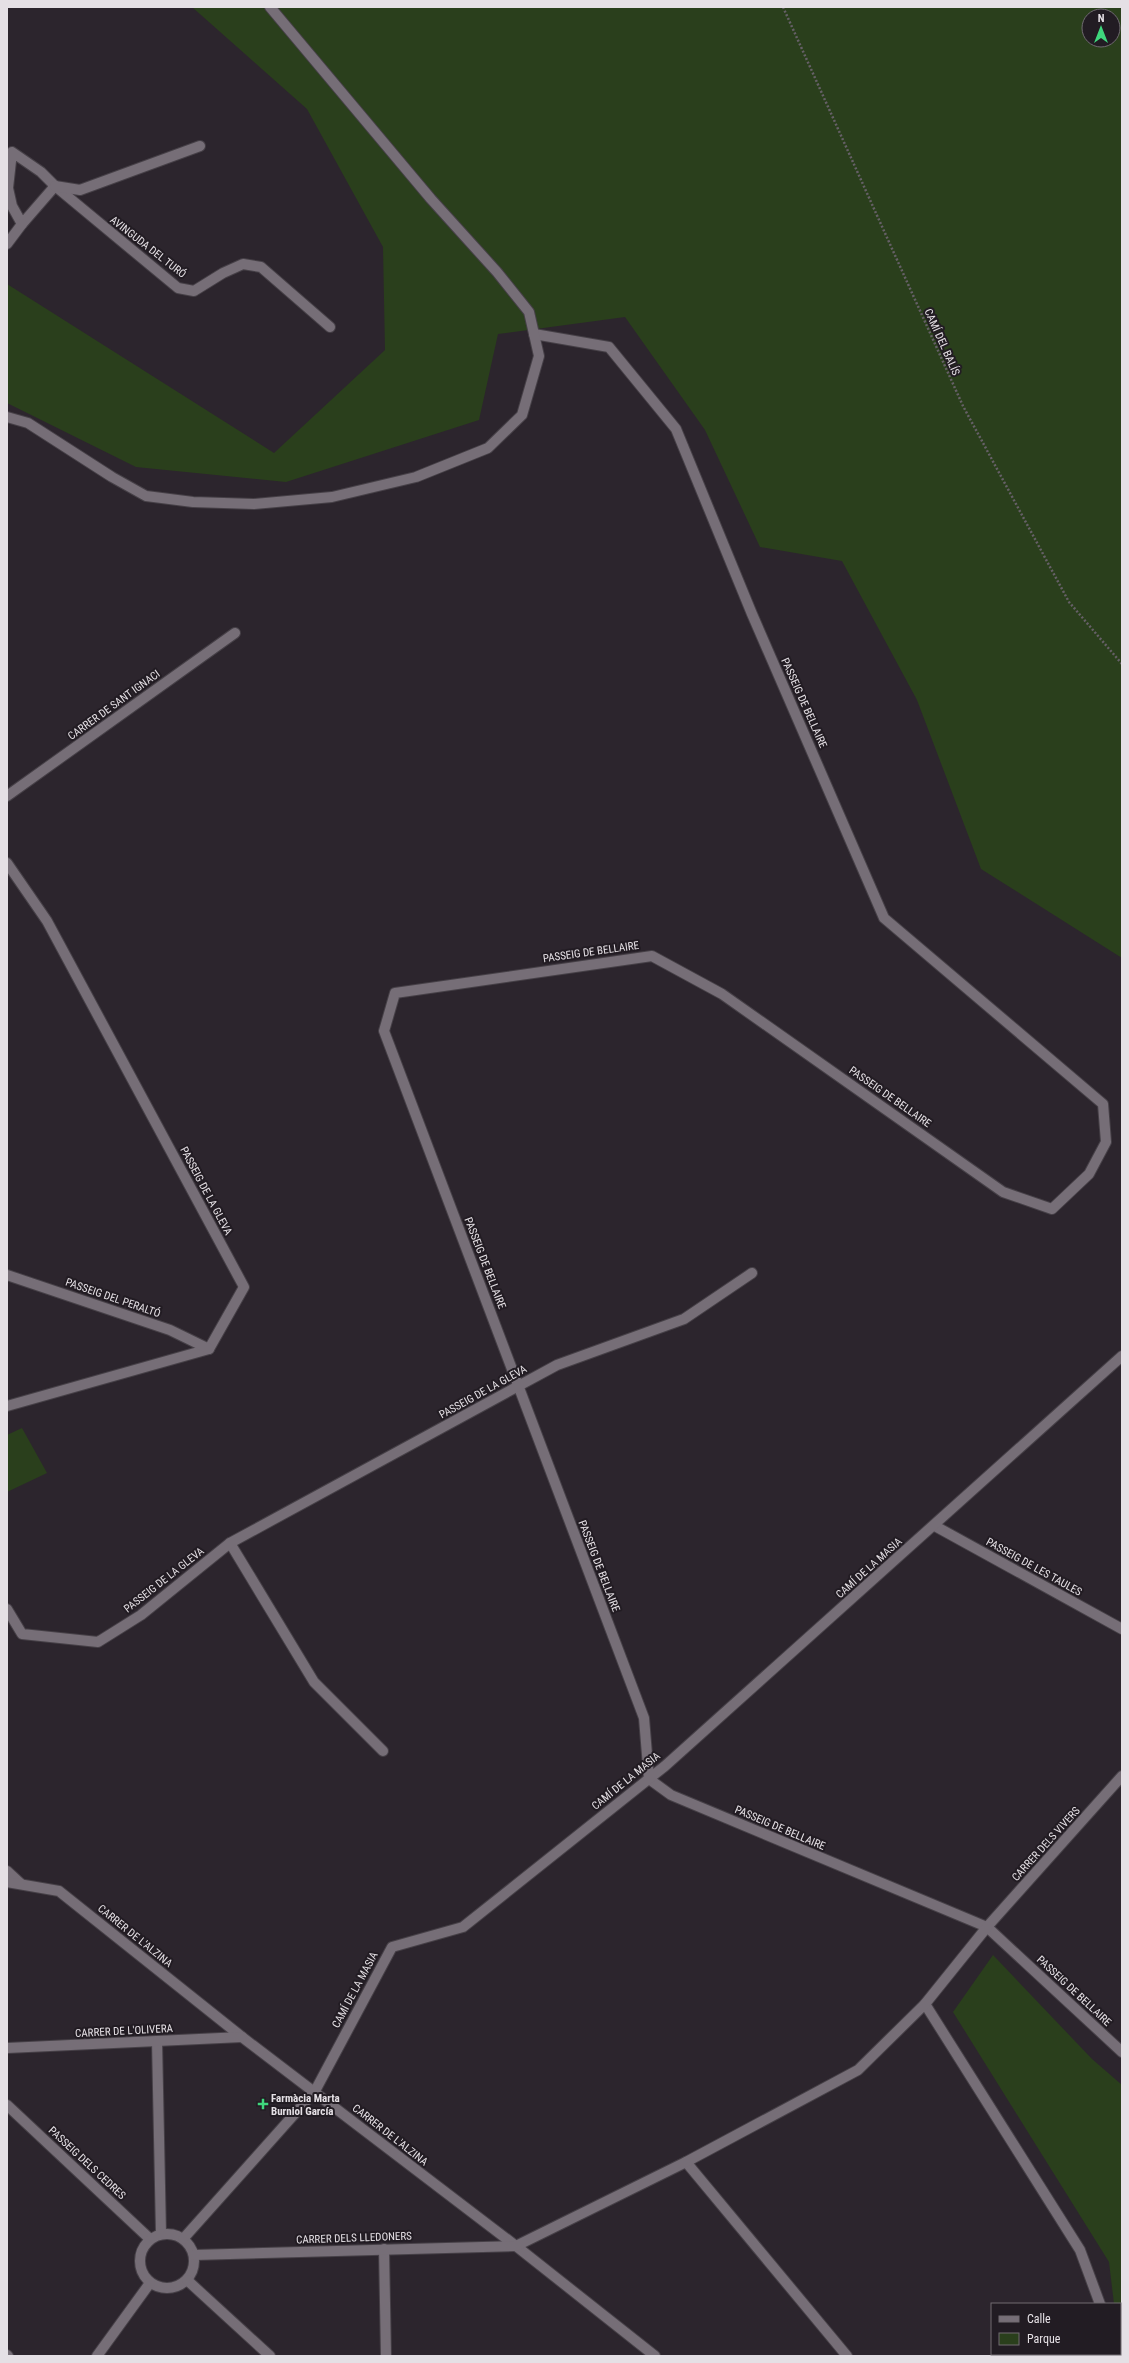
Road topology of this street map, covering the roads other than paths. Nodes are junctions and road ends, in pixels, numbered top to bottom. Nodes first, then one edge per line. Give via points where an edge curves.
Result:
1 (270, 7) edge
2 (200, 146) dead end
3 (9, 150) edge
4 (55, 186) junction
5 (22, 224) junction
6 (7, 244) edge
7 (330, 327) dead end
8 (534, 334) junction
9 (7, 417) edge
10 (234, 633) dead end
11 (7, 796) edge
12 (7, 863) edge
13 (752, 1273) dead end
14 (7, 1275) edge
15 (209, 1349) junction
16 (1122, 1356) edge
17 (519, 1387) junction
18 (7, 1406) edge
19 (935, 1526) junction
20 (230, 1543) junction
21 (7, 1609) edge
22 (1122, 1629) edge
23 (383, 1751) dead end
24 (1122, 1776) edge
25 (649, 1779) junction
26 (7, 1871) edge
27 (7, 1882) edge
28 (21, 1884) junction
29 (987, 1928) junction
30 (924, 2004) junction
31 (242, 2037) junction
32 (158, 2041) junction
33 (7, 2048) edge
34 (1122, 2052) edge
35 (315, 2092) junction
36 (7, 2105) edge
37 (686, 2162) junction
38 (162, 2234) junction
39 (150, 2239) junction
40 (183, 2239) junction
41 (516, 2246) junction
42 (384, 2249) junction
43 (194, 2256) junction
44 (187, 2280) junction
45 (150, 2283) junction
46 (1100, 2303) edge
47 (97, 2356) edge
48 (270, 2356) edge
49 (386, 2356) edge
50 (655, 2356) edge
51 (847, 2356) edge

1 - 8 street via 431,200 497,272 529,312
2 - 4 street via 80,190
3 - 4 street, AVINGUDA DEL TURÓ via 41,172
3 - 5 street, AVINGUDA DEL TURÓ via 8,188 12,206
4 - 5 street
4 - 7 street, AVINGUDA DEL TURÓ via 178,288 194,291 243,264 262,267
5 - 6 street
8 - 9 street via 539,356 522,415 488,448 416,477 332,497 254,504 193,502 146,496 28,424
8 - 17 street, PASSEIG DE BELLAIRE via 609,347 676,428 752,614 884,918 1103,1104 1106,1142 1090,1174 1052,1208 1003,1192 722,994 652,956 395,993 384,1031
10 - 11 street, CARRER DE SANT IGNACI
12 - 15 street, PASSEIG DE LA GLEVA via 47,921 244,1287
13 - 17 street, PASSEIG DE LA GLEVA via 684,1319 557,1365
14 - 15 street, PASSEIG DEL PERALTÓ via 170,1330
15 - 18 street
16 - 19 street, CAMÍ DE LA MASIA
17 - 20 street, PASSEIG DE LA GLEVA
17 - 25 street, PASSEIG DE BELLAIRE via 644,1718
19 - 22 street, PASSEIG DE LES TAULES
19 - 25 street, CAMÍ DE LA MASIA
20 - 21 street, PASSEIG DE LA GLEVA via 141,1615 98,1642 22,1634
20 - 23 street via 314,1682
24 - 29 street, CARRER DELS VIVERS
25 - 29 street, PASSEIG DE BELLAIRE via 671,1795
25 - 35 street, CAMÍ DE LA MASIA via 463,1928 392,1947
26 - 28 street
27 - 28 street, CARRER DE L'ALZINA
28 - 31 street, CARRER DE L'ALZINA via 59,1891
29 - 30 street, CARRER DELS VIVERS
29 - 34 street, PASSEIG DE BELLAIRE
30 - 37 street, CARRER DELS VIVERS via 858,2070
30 - 46 street via 1080,2250
31 - 32 street, CARRER DE L'OLIVERA
31 - 35 street, CARRER DE L'ALZINA
32 - 33 street, CARRER DE L'OLIVERA
32 - 38 street
35 - 40 street, CAMÍ DE LA MASIA
35 - 41 street, CARRER DE L'ALZINA
36 - 39 street, PASSEIG DELS CEDRES
37 - 41 street, CARRER DELS VIVERS
37 - 51 street
38 - 39 street
38 - 40 street via 173,2234
39 - 45 street via 143,2248 139,2264 143,2275
40 - 43 street via 190,2246
41 - 42 street, CARRER DELS LLEDONERS
41 - 50 street, CARRER DE L'ALZINA
42 - 43 street, CARRER DELS LLEDONERS
42 - 49 street
43 - 44 street via 194,2266
44 - 45 street via 170,2288 156,2287
44 - 48 street
45 - 47 street

